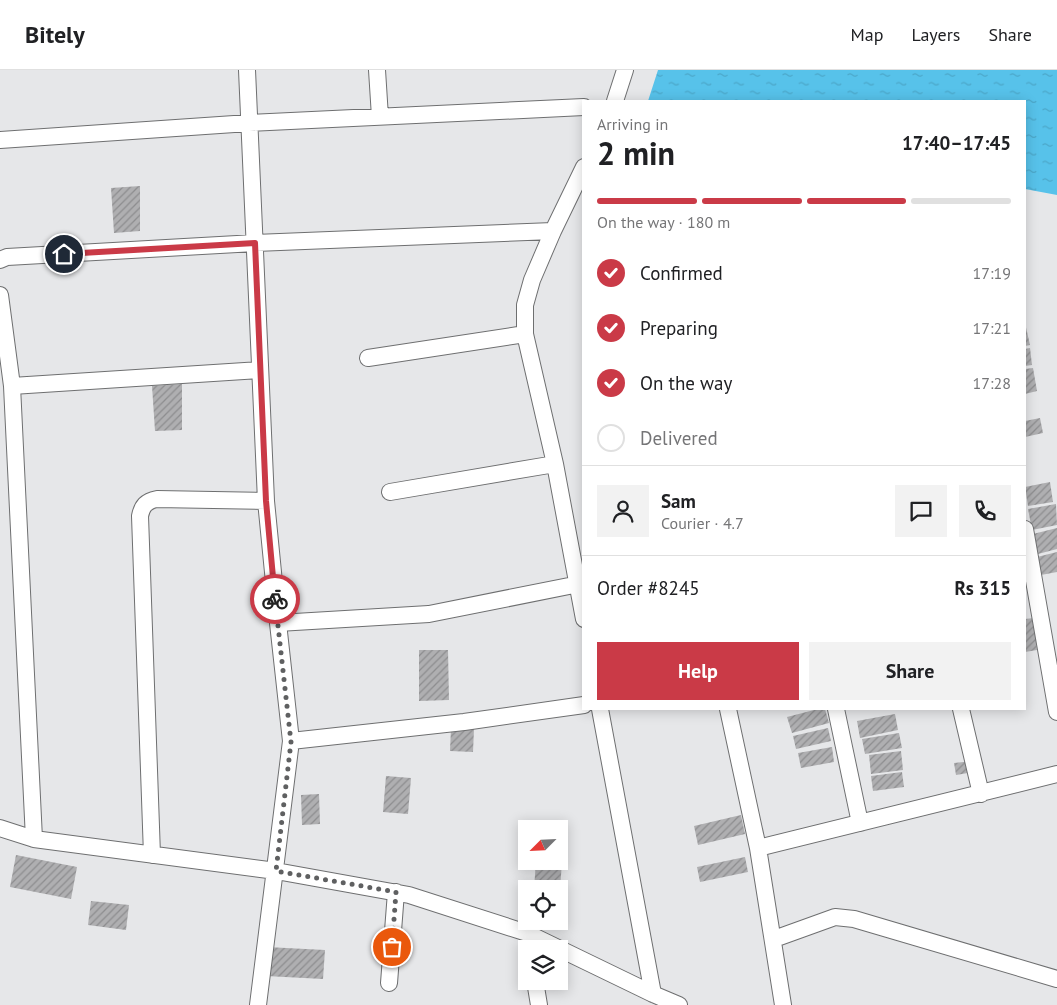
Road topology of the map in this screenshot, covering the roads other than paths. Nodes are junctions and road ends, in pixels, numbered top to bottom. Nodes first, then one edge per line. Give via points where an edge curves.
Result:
1 (247, 70) edge
2 (377, 70) edge
3 (625, 70) edge
4 (615, 100) edge
5 (582, 107) edge
6 (380, 117) junction
7 (249, 123) junction
8 (0, 140) edge
9 (582, 171) edge
10 (553, 231) junction
11 (255, 243) junction
12 (0, 260) edge
13 (0, 294) edge
14 (525, 334) junction
15 (368, 358) dead end
16 (260, 370) junction
17 (12, 386) junction
18 (555, 464) junction
19 (390, 492) dead end
20 (266, 501) junction
21 (1026, 535) edge
22 (580, 583) edge
23 (582, 602) edge
24 (278, 623) junction
25 (582, 705) edge
26 (600, 710) edge
27 (728, 710) edge
28 (836, 710) edge
29 (961, 710) edge
30 (1057, 712) edge
31 (291, 742) junction
32 (1057, 774) edge
33 (981, 794) junction
34 (860, 823) junction
35 (0, 828) edge
36 (34, 839) junction
37 (758, 848) junction
38 (152, 855) junction
39 (276, 871) junction
40 (396, 892) junction
41 (774, 939) junction
42 (525, 940) edge
43 (568, 958) edge
44 (1057, 979) edge
45 (389, 984) dead end
46 (536, 990) edge
47 (653, 994) junction
48 (258, 1005) edge
49 (539, 1005) edge
50 (679, 1005) edge
51 (783, 1005) edge

1 - 7 street
2 - 6 street
3 - 4 street
5 - 6 street
6 - 7 street
7 - 8 street
7 - 11 street
9 - 10 street
10 - 11 street
10 - 14 street via 525,305
11 - 12 street via 7,257
11 - 16 street
13 - 17 street
14 - 15 street
14 - 18 street
16 - 17 street
16 - 20 street
17 - 36 street
18 - 19 street
18 - 22 street
20 - 24 street
20 - 38 street via 157,499 150,500 142,508
21 - 30 street
22 - 23 street
22 - 24 street via 429,614
24 - 31 street
25 - 31 street
26 - 47 street
27 - 37 street
28 - 34 street
29 - 33 street
31 - 39 street
32 - 33 street
33 - 34 street
34 - 37 street
35 - 36 street
36 - 38 street
37 - 41 street
38 - 39 street
39 - 40 street
39 - 48 street
40 - 42 street
40 - 45 street
41 - 44 street via 835,917 854,919
41 - 51 street
43 - 47 street
46 - 49 street
47 - 50 street

